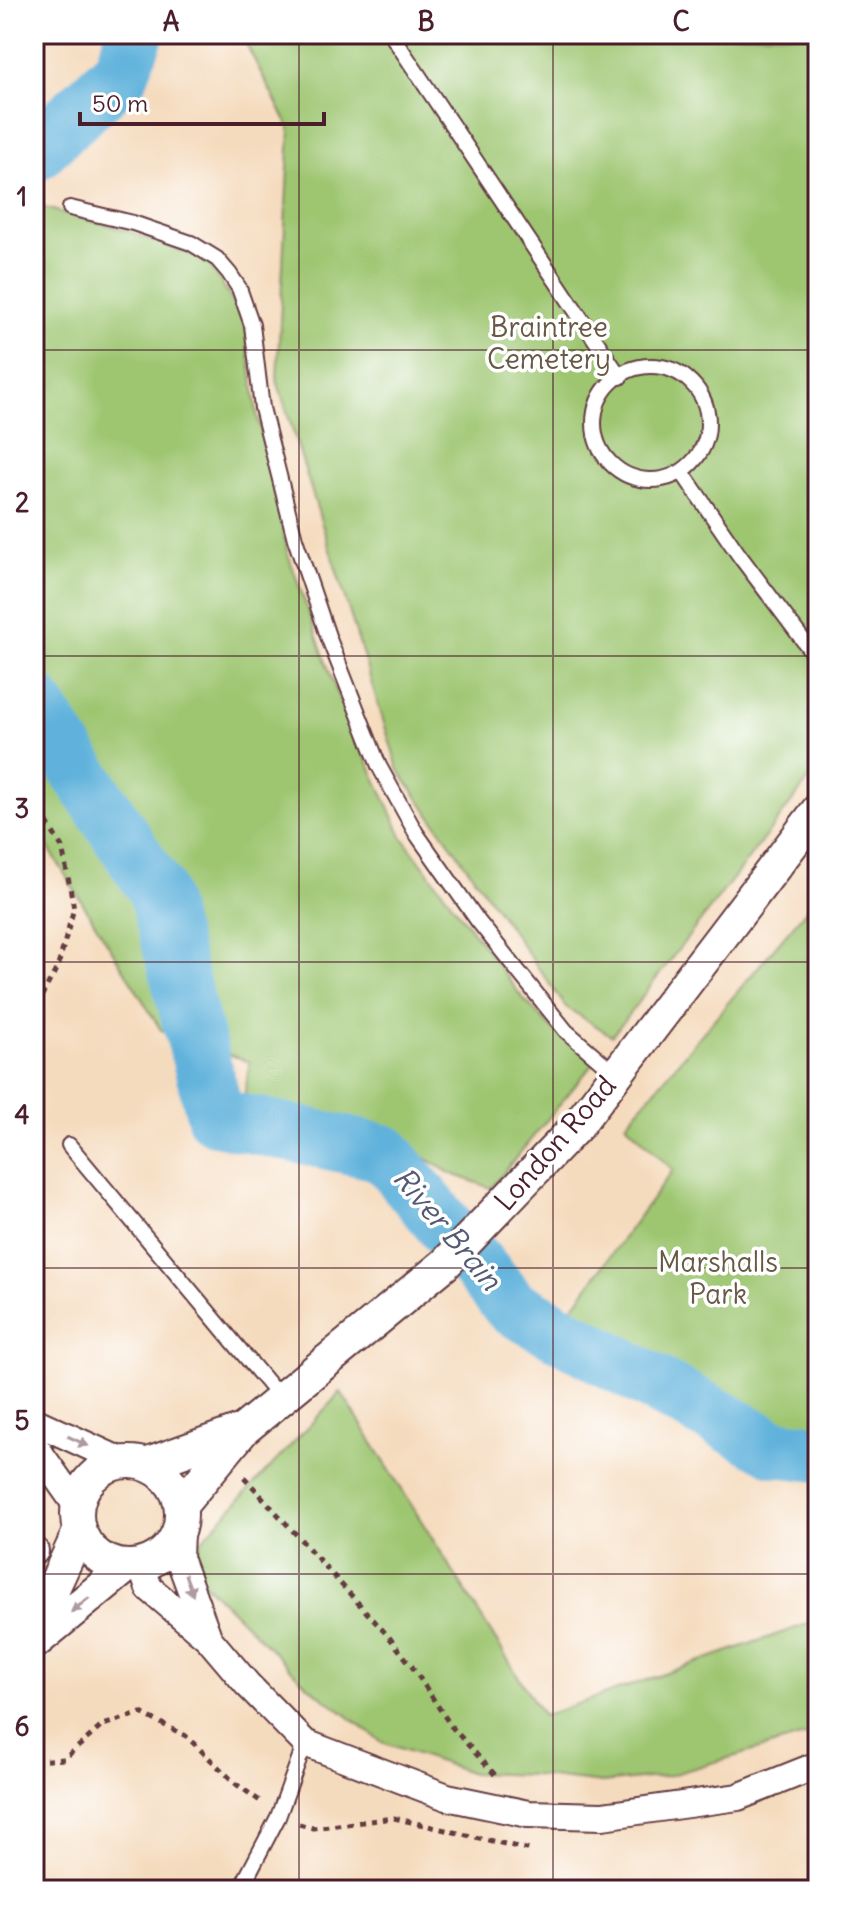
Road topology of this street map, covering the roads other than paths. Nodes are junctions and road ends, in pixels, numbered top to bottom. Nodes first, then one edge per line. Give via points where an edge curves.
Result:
1 (391, 34) edge
2 (70, 208) dead end
3 (620, 377) junction
4 (682, 472) junction
5 (818, 660) edge
6 (818, 810) edge
7 (616, 1074) junction
8 (69, 1145) dead end
9 (281, 1399) junction
10 (34, 1421) edge
11 (243, 1430) junction
12 (34, 1445) edge
13 (135, 1462) junction
14 (181, 1517) junction
15 (78, 1519) junction
16 (134, 1566) junction
17 (34, 1630) edge
18 (208, 1638) junction
19 (34, 1643) edge
20 (305, 1743) junction
21 (818, 1765) edge
22 (240, 1890) edge

1 - 3 lane
2 - 7 lane via 191,243 217,259 234,280 252,325 262,408 295,539 379,766 416,833 488,933 566,1031
3 - 4 lane via 608,384 595,409 594,436 607,461 629,477 656,481
3 - 4 lane via 631,369 659,366 684,377 702,398 708,425 701,452
4 - 5 lane
6 - 7 street, London Road
7 - 9 street, London Road via 577,1126 445,1264
8 - 9 lane
9 - 11 street, London Road
10 -> 13 street
11 - 13 street, London Road
11 - 14 street, London Road
12 - 15 street
13 - 14 street via 171,1480
13 - 15 street via 91,1476
14 - 16 street via 166,1553
14 -> 18 street via 179,1558
15 - 16 street via 90,1550 106,1562
15 - 17 street
16 - 18 street via 149,1588
16 -> 19 street
18 - 20 street
20 - 21 street via 447,1797 528,1814 602,1816 738,1797
20 - 22 lane via 278,1817

